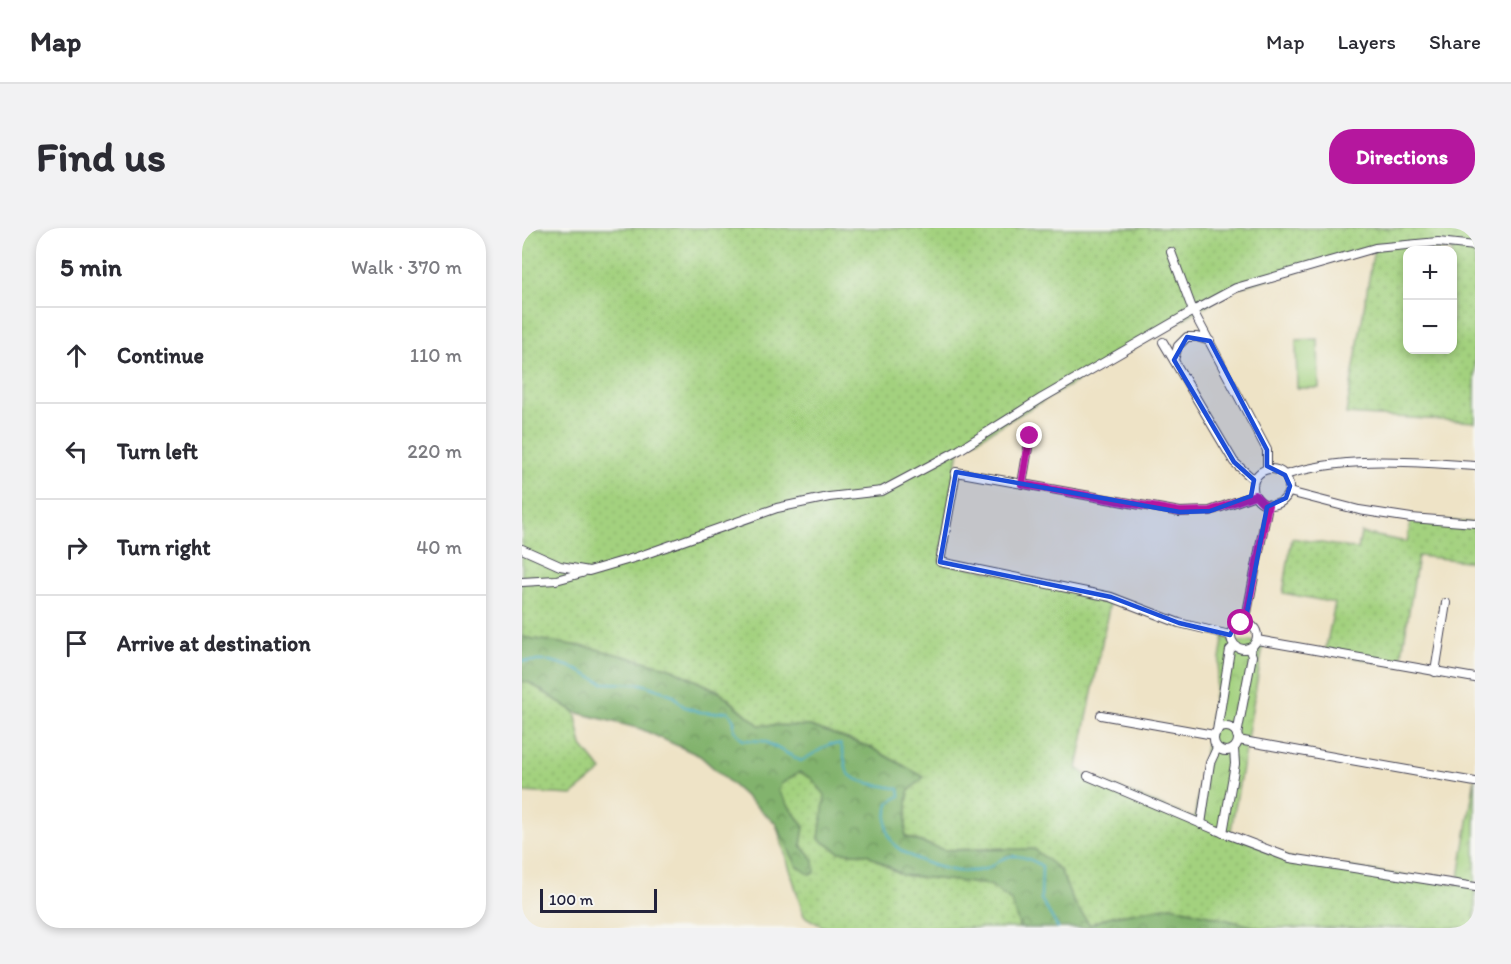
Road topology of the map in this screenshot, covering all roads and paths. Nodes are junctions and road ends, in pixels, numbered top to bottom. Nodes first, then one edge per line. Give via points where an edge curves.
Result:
1 (1475, 246) edge
2 (1172, 252) dead end
3 (1193, 311) junction
4 (1210, 341) junction
5 (1163, 342) dead end
6 (1174, 360) junction
7 (1030, 436) dead end
8 (1475, 466) edge
9 (1267, 469) junction
10 (1285, 475) junction
11 (1254, 480) junction
12 (1022, 484) junction
13 (1289, 492) junction
14 (1255, 495) junction
15 (1268, 505) junction
16 (1475, 523) edge
17 (522, 549) edge
18 (589, 571) junction
19 (522, 582) edge
20 (1446, 603) dead end
21 (1245, 622) junction
22 (1230, 635) junction
23 (1257, 640) junction
24 (1234, 646) junction
25 (1249, 648) junction
26 (1435, 672) junction
27 (1475, 678) edge
28 (1101, 715) dead end
29 (1215, 733) junction
30 (1238, 738) junction
31 (1217, 748) junction
32 (1234, 749) junction
33 (1088, 776) dead end
34 (1475, 782) edge
35 (1201, 824) junction
36 (1223, 833) junction
37 (1475, 887) edge

1 - 3 street via 1438,242 1375,248 1236,288
2 - 3 street
3 - 4 street
3 - 18 street via 959,450 882,490 777,508
4 - 6 street via 1187,337 1178,346
4 - 9 street via 1268,450
5 - 6 street
6 - 11 street via 1234,462
7 - 12 street
8 - 10 street via 1396,461 1333,463
9 - 10 street via 1280,470
9 - 11 street
10 - 13 street
11 - 14 street
12 - 14 street via 1180,512 1210,511
12 - 22 street via 956,472 940,562 1111,597 1179,623
13 - 15 street via 1281,502
13 - 16 street via 1369,512
14 - 15 street
15 - 21 street
17 - 18 street via 560,566
18 - 19 street via 556,580
20 - 26 street
21 - 22 street via 1234,627
21 - 23 street via 1254,627
22 - 24 street
23 - 25 street
23 - 26 street
24 - 25 street
24 - 29 street via 1230,650
25 - 30 street via 1252,656
26 - 27 street
28 - 29 street
29 - 30 street via 1227,727
29 - 31 street
30 - 32 street
30 - 34 street
31 - 32 street
31 - 35 street via 1210,763
32 - 36 street
33 - 35 street
35 - 36 street
36 - 37 street via 1290,858

